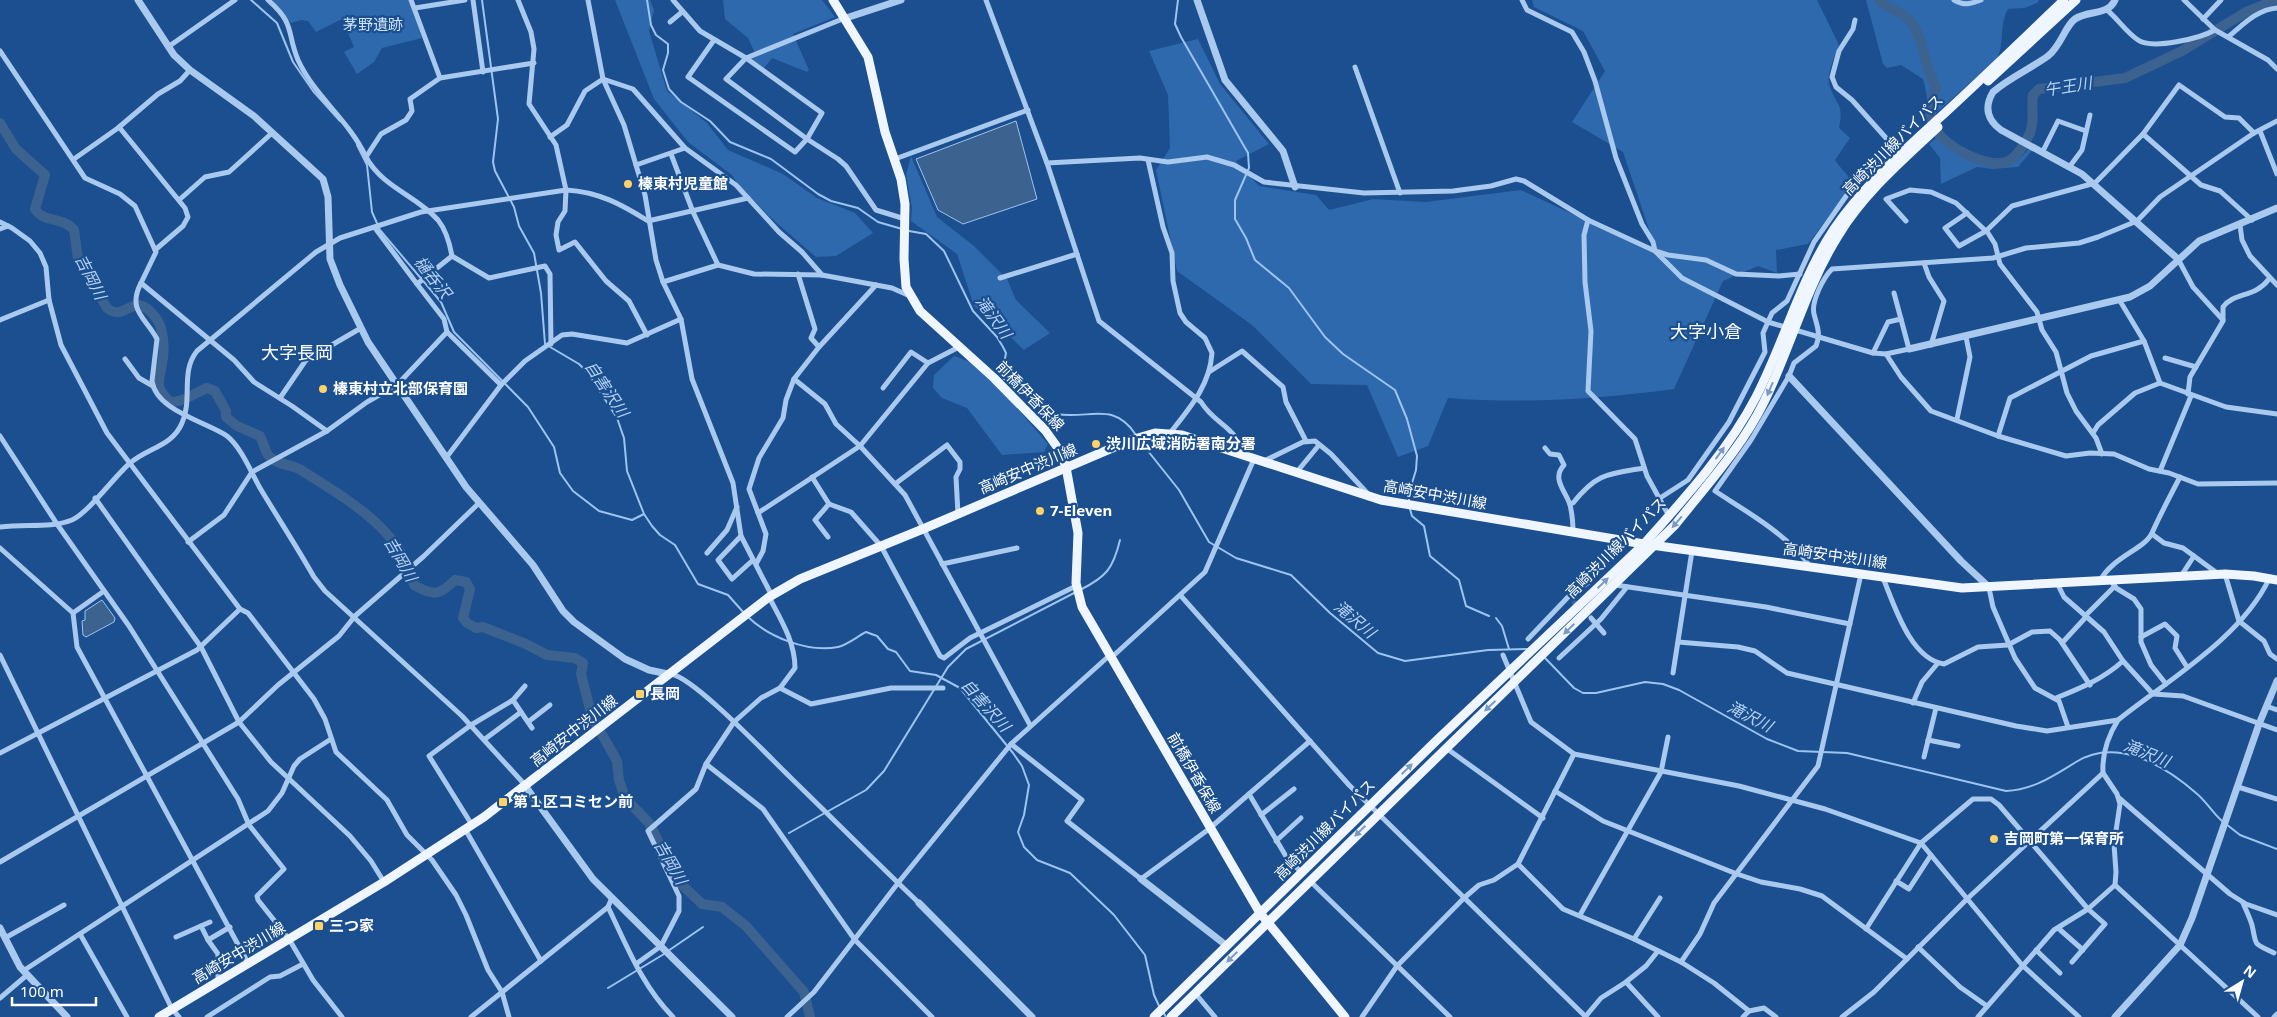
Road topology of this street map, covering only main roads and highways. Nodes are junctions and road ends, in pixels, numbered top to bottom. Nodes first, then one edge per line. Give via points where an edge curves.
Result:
1 (833, 0) edge
2 (2064, 0) edge
3 (2076, 0) edge
4 (1791, 329) junction
5 (1066, 467) junction
6 (1644, 544) junction
7 (1654, 546) junction
8 (2273, 579) edge
9 (1260, 913) junction
10 (1267, 923) junction
11 (159, 1017) edge
12 (1154, 1017) edge
13 (1171, 1017) edge
14 (1345, 1017) edge

1 - 5 main road, 前橋伊香保線 via 868,57 885,132 904,191 904,277 910,296 920,311 994,378 1051,436
2 - 4 main road, 高崎渋川線バイパス via 1856,199 1819,255
3 - 4 main road, 高崎渋川線バイパス via 1904,158 1861,202 1820,266
6 -> 4 main road, 高崎渋川線バイパス via 1708,468 1748,412
4 -> 7 main road, 高崎渋川線バイパス via 1764,402 1745,434 1704,489
5 - 6 main road, 高崎安中渋川線 via 1146,435 1170,433 1371,497
5 - 9 main road, 前橋伊香保線 via 1078,532 1076,586 1082,607
5 - 11 main road, 高崎安中渋川線 via 800,579 771,596 526,787 428,855
6 - 7 main road, 高崎安中渋川線
9 -> 6 main road, 高崎渋川線バイパス
7 - 8 main road, 高崎安中渋川線 via 1962,588 2113,584 2222,574
7 -> 10 main road, 高崎渋川線バイパス
9 - 10 main road, 前橋伊香保線
9 - 12 main road, 高崎渋川線バイパス
10 -> 13 main road, 高崎渋川線バイパス
10 - 14 main road, 前橋伊香保線

